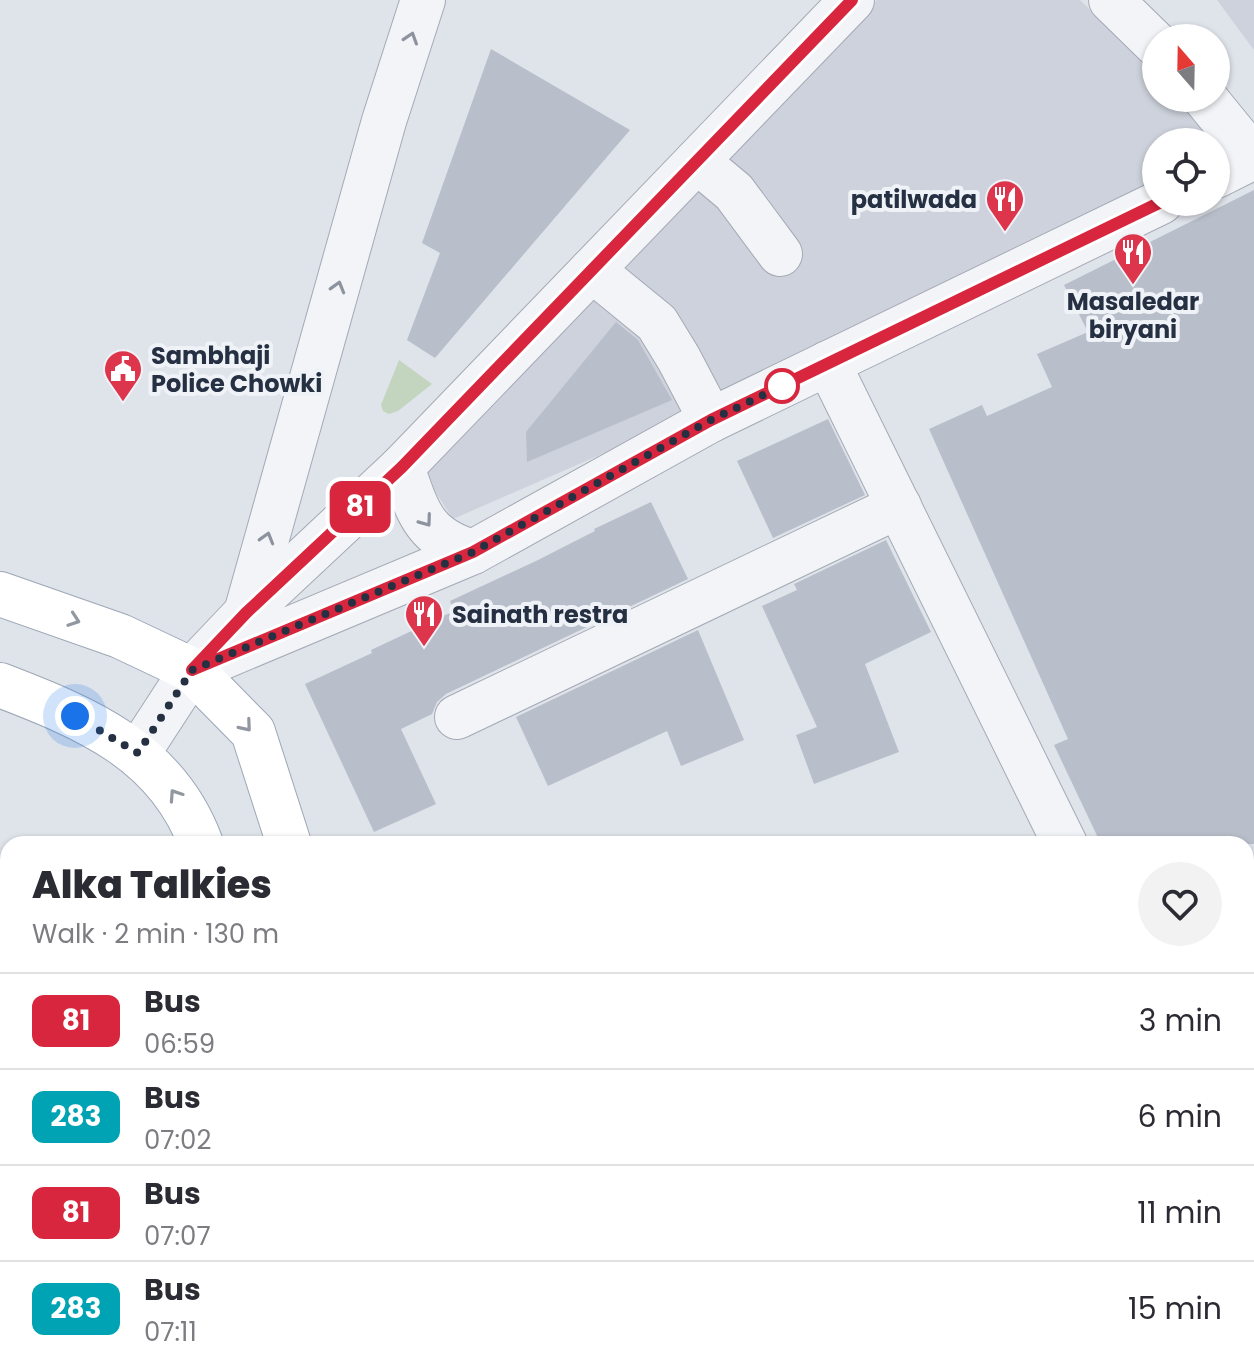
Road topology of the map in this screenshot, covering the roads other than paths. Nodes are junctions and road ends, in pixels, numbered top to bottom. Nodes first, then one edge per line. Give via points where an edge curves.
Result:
1 (423, 0) edge
2 (852, 0) edge
3 (1111, 0) edge
4 (1142, 30) edge
5 (1216, 112) edge
6 (1254, 158) edge
7 (697, 161) junction
8 (1230, 169) edge
9 (1142, 211) edge
10 (780, 254) dead end
11 (592, 270) junction
12 (828, 363) junction
13 (711, 420) junction
14 (402, 467) junction
15 (899, 506) junction
16 (473, 552) junction
17 (0, 594) edge
18 (246, 613) junction
19 (192, 670) junction
20 (0, 685) edge
21 (457, 717) dead end
22 (138, 753) junction
23 (198, 836) edge
24 (286, 836) edge
25 (1061, 836) edge

18 -> 1 street
2 - 7 street
3 - 4 street
5 - 6 street
6 - 8 street
7 - 10 street via 734,192
7 - 11 street
9 - 12 street
11 - 13 street via 657,323
11 - 14 street
12 - 13 street
12 - 15 street
13 - 16 street
14 -> 16 street via 415,506 431,530 449,545
14 - 18 street
15 - 21 street
15 - 25 street
16 - 19 street
17 -> 19 main road via 120,636
18 - 19 street
19 - 22 street
19 -> 24 main road via 253,732
20 - 22 main road via 59,708
23 -> 22 main road via 171,788

